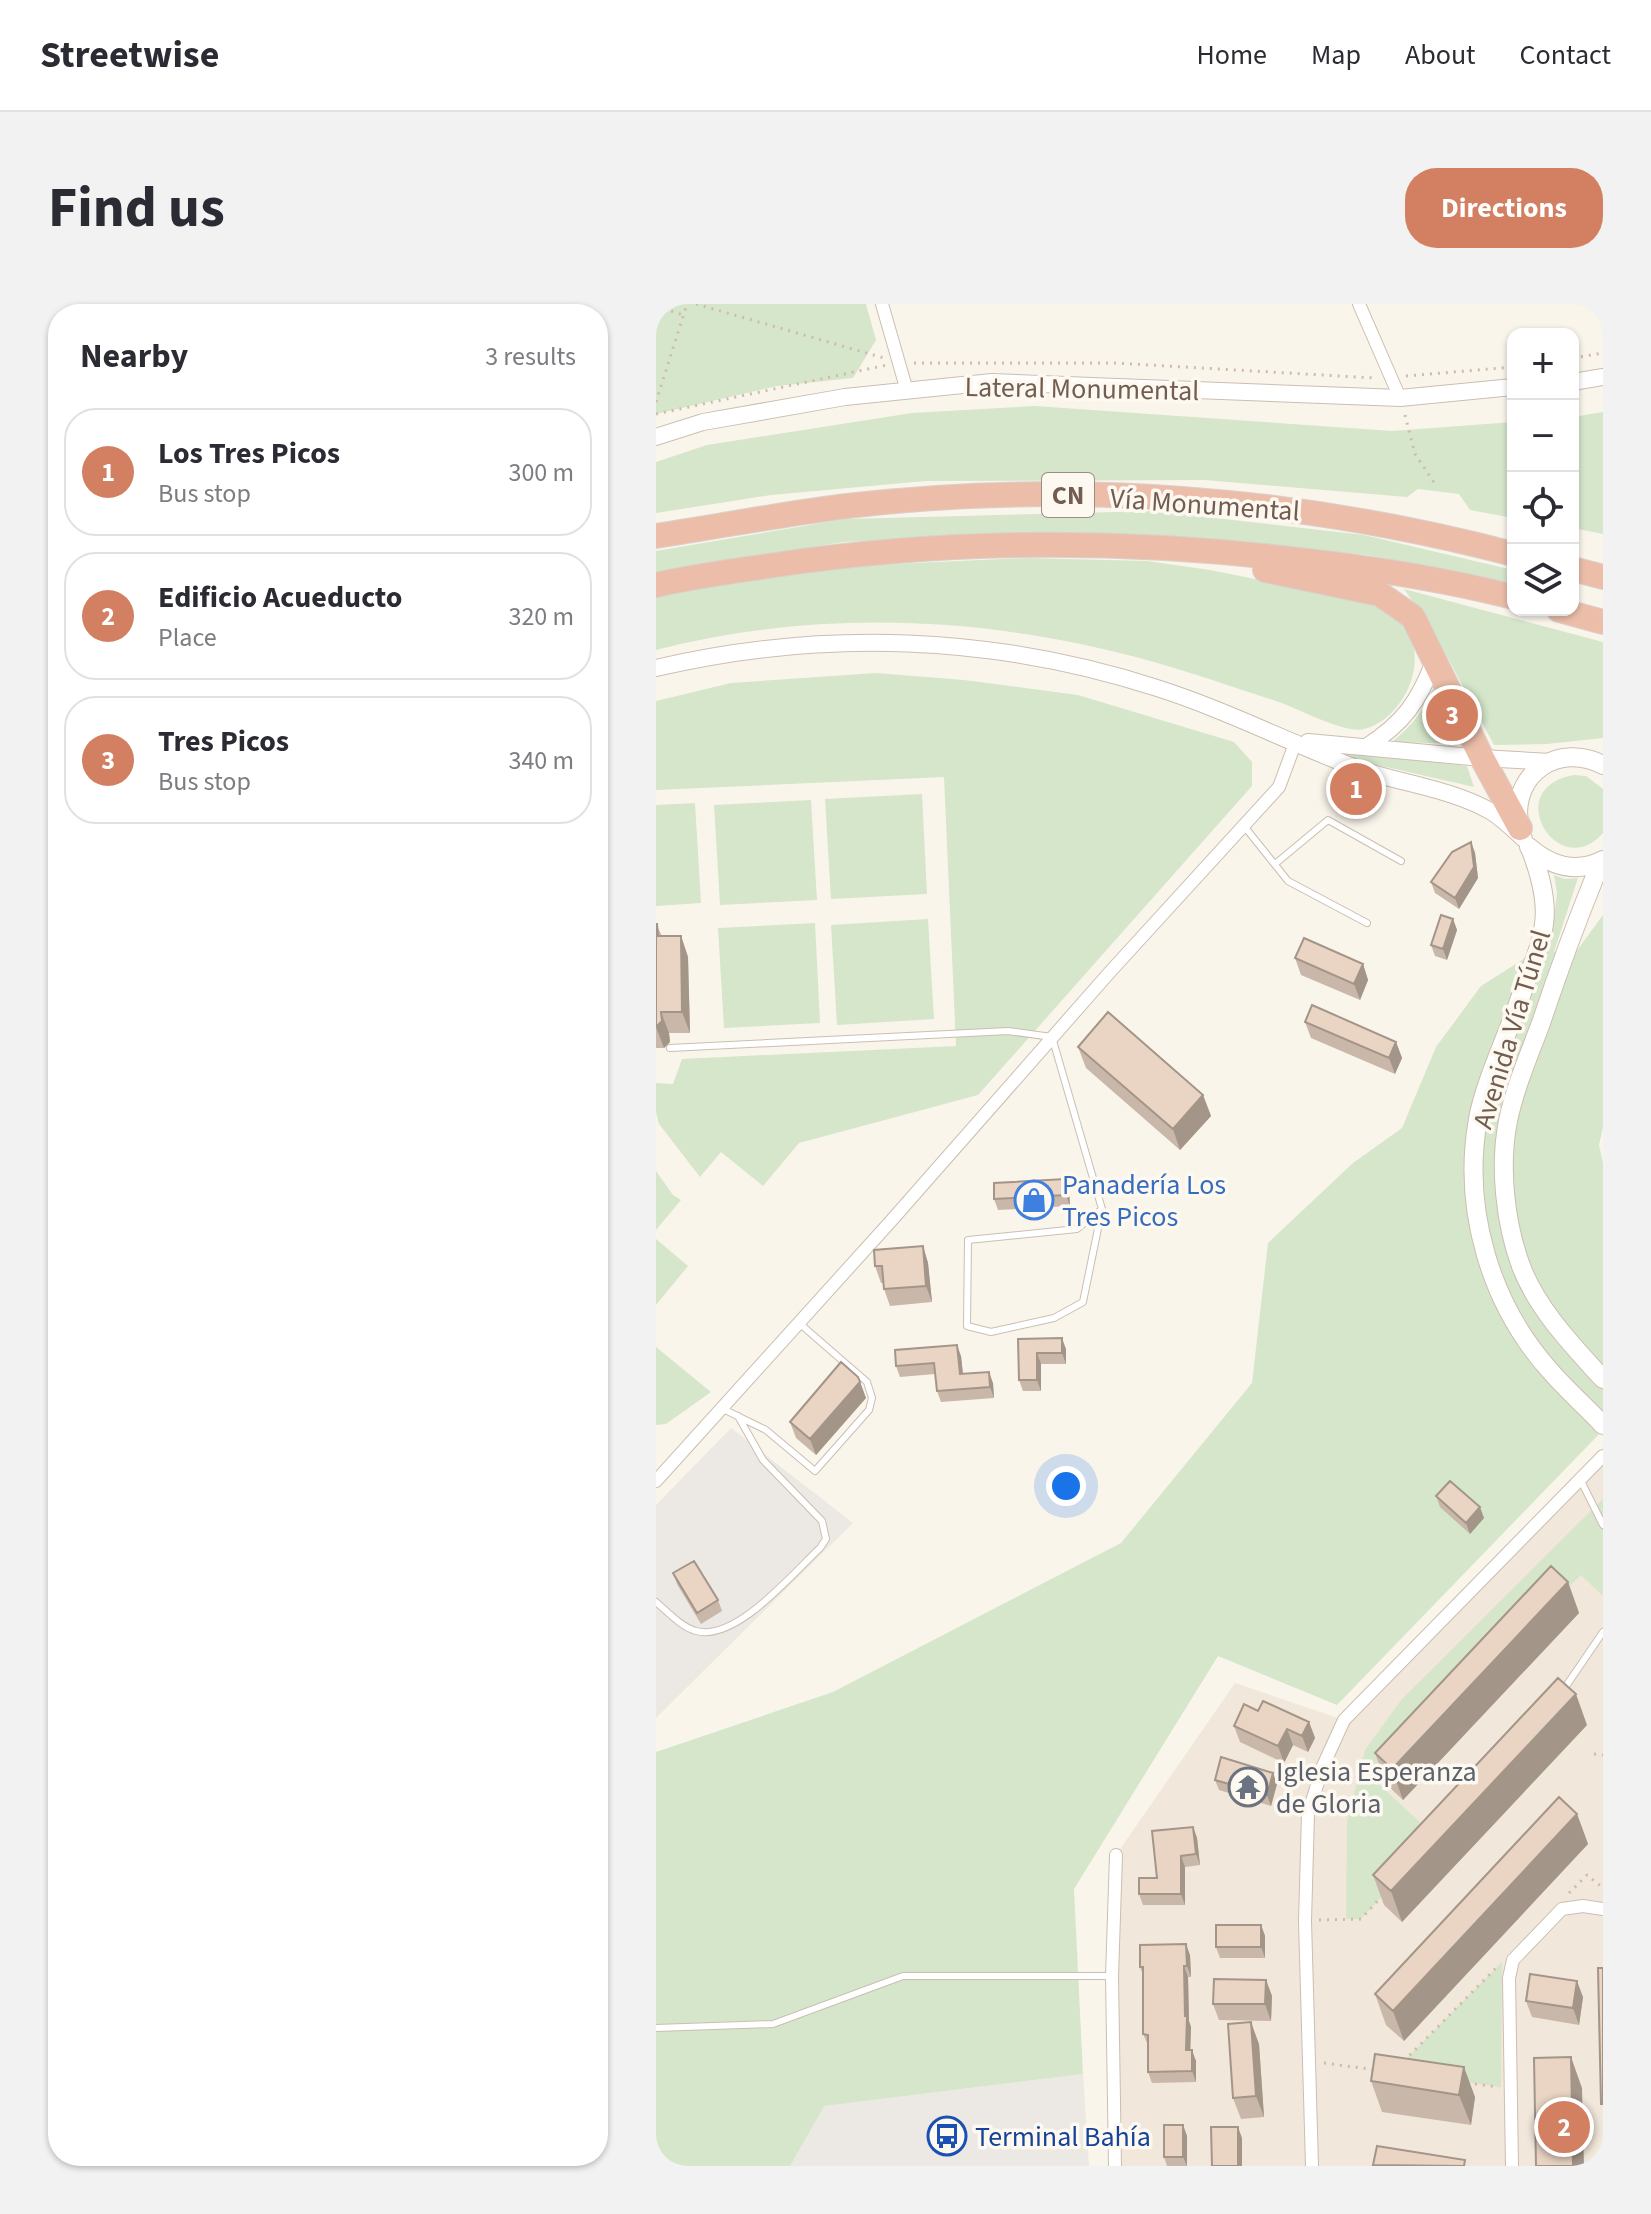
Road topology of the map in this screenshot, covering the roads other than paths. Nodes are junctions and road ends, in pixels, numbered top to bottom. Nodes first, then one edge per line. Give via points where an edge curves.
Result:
1 (882, 304) edge
2 (1359, 304) edge
3 (1603, 377) edge
4 (1579, 381) edge
5 (1507, 388) edge
6 (907, 391) junction
7 (1400, 398) junction
8 (656, 437) edge
9 (656, 536) edge
10 (1157, 547) junction
11 (1507, 551) edge
12 (1579, 559) edge
13 (1603, 561) edge
14 (1579, 571) edge
15 (1603, 577) edge
16 (656, 585) edge
17 (1507, 596) edge
18 (1579, 615) edge
19 (1603, 622) edge
20 (1435, 659) junction
21 (656, 668) edge
22 (1296, 741) junction
23 (1366, 747) junction
24 (1603, 752) edge
25 (1571, 756) junction
26 (1482, 758) junction
27 (1550, 762) junction
28 (1603, 765) edge
29 (1244, 826) junction
30 (1525, 838) junction
31 (1401, 861) dead end
32 (1603, 861) edge
33 (1275, 864) junction
34 (1367, 923) dead end
35 (1052, 1037) junction
36 (670, 1048) dead end
37 (1102, 1209) junction
38 (799, 1323) junction
39 (1603, 1379) edge
40 (723, 1409) junction
41 (738, 1416) junction
42 (1603, 1425) edge
43 (1603, 1456) edge
44 (1580, 1479) junction
45 (656, 1481) edge
46 (1603, 1525) edge
47 (656, 1602) edge
48 (1603, 1632) edge
49 (1560, 1695) edge
50 (1116, 1855) dead end
51 (1603, 1909) edge
52 (1112, 1976) junction
53 (656, 2028) edge
54 (1115, 2166) edge
55 (1312, 2166) edge
56 (1512, 2166) edge

1 - 6 street
2 - 7 street
3 - 4 street
5 - 7 street, Lateral Monumental
6 - 7 street, Lateral Monumental via 992,382
6 - 8 street, Lateral Monumental via 703,422
9 - 11 highway, Vía Monumental / CN via 848,506 1002,495 1159,496 1324,513
10 - 16 highway, Vía Monumental / CN via 1005,544 847,554
10 - 17 highway, Vía Monumental / CN via 1370,568
10 - 20 highway via 1380,594 1413,617
12 - 13 highway
14 - 15 highway
18 - 19 highway
20 - 23 street via 1408,714
20 - 26 highway
21 - 22 street via 802,644 909,642 988,650 1158,688
22 - 23 street
22 - 29 street via 1279,787
22 - 30 street via 1369,773 1470,802
23 - 26 street
24 - 25 main road
25 - 27 main road
25 - 28 main road
26 - 27 street
26 - 30 highway
27 - 30 main road via 1536,770 1520,797 1517,813
29 - 33 lane
29 - 35 street
30 - 32 main road via 1545,860 1562,867
30 - 42 main road, Avenida Vía Túnel via 1543,880 1546,920 1478,1118 1474,1170 1479,1232 1490,1271 1529,1341
31 - 33 lane via 1328,820
32 - 39 main road, Avenida Vía Túnel via 1518,1085 1505,1144 1507,1207 1522,1268 1565,1337
33 - 34 lane via 1288,881
35 - 36 lane via 1008,1031
35 - 37 lane
35 - 38 street
37 - 37 lane via 1077,1229 968,1240 967,1326 991,1332 1054,1318 1083,1302
38 - 40 street
38 - 41 lane via 867,1382 869,1410 815,1471 766,1430
40 - 41 lane
40 - 45 street
41 - 47 lane via 763,1460 822,1521 826,1539 742,1620 718,1632 686,1627
43 - 44 street
44 - 46 lane
44 - 55 street via 1344,1720 1323,1766 1308,1814 1305,1921
48 - 49 lane
50 - 52 street
51 - 56 street via 1562,1909 1513,1960
52 - 53 lane via 903,1976 773,2024
52 - 54 street

